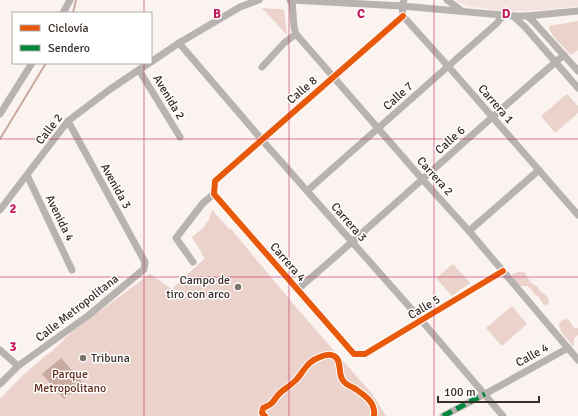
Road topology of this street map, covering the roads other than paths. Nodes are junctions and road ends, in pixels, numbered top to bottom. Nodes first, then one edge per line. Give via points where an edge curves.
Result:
1 (70, 0) edge
2 (259, 0) edge
3 (291, 0) edge
4 (447, 0) edge
5 (403, 3) edge
6 (462, 11) junction
7 (578, 11) edge
8 (64, 12) edge
9 (403, 16) junction
10 (503, 16) junction
11 (513, 16) junction
12 (530, 18) junction
13 (525, 27) junction
14 (296, 34) junction
15 (179, 44) junction
16 (564, 55) junction
17 (152, 61) edge
18 (556, 62) junction
19 (31, 64) edge
20 (147, 64) edge
21 (448, 66) junction
22 (262, 68) dead end
23 (139, 70) junction
24 (578, 70) edge
25 (334, 76) junction
26 (578, 88) edge
27 (1, 111) edge
28 (492, 117) junction
29 (68, 121) junction
30 (378, 128) junction
31 (180, 136) dead end
32 (262, 140) junction
33 (539, 170) junction
34 (27, 175) junction
35 (423, 180) junction
36 (307, 190) junction
37 (214, 194) junction
38 (0, 210) edge
39 (578, 215) edge
40 (469, 231) junction
41 (352, 243) junction
42 (146, 262) joint
43 (193, 262) dead end
44 (72, 270) dead end
45 (503, 272) junction
46 (298, 289) junction
47 (422, 321) junction
48 (568, 348) junction
49 (0, 350) edge
50 (354, 354) joint
51 (578, 360) edge
52 (18, 366) junction
53 (0, 384) edge
54 (485, 394) junction
55 (443, 416) edge
56 (503, 416) edge

1 - 8 street
2 - 15 street, Calle 2 via 240,6
3 - 5 street
3 - 14 street
4 - 6 street
5 - 6 street
5 - 9 street
6 - 10 street
7 - 12 street
9 - 21 street, Carrera 1
9 - 25 street, Calle 8
10 - 11 street
10 - 21 street, Calle 7
11 - 12 street
11 - 13 street
12 - 13 street
12 - 16 street
13 - 18 street
14 - 22 street via 284,43
14 - 25 street, Carrera 2
15 - 17 street, Calle 2
15 - 32 street, Carrera 3
16 - 18 street, Calle 6
16 - 24 street
18 - 26 street
18 - 28 street, Calle 6
19 - 27 street
20 - 23 street, Calle 2
21 - 28 street, Carrera 1
21 - 30 street, Calle 7
23 - 29 street, Calle 2
23 - 31 street, Avenida 2
25 - 30 street, Carrera 2
25 - 32 street, Calle 8
28 - 33 street, Carrera 1
28 - 35 street, Calle 6
29 - 34 street, Calle 2
29 - 42 street, Avenida 3
30 - 35 street, Carrera 2
30 - 36 street, Calle 7
32 - 36 street, Carrera 3
32 - 37 street, Calle 8 via 215,181
33 - 39 street, Carrera 1
33 - 40 street
34 - 38 street, Calle 2
34 - 44 street, Avenida 4
35 - 40 street, Carrera 2
35 - 41 street, Calle 6
36 - 41 street, Carrera 3
37 - 43 street via 203,203 176,238
37 - 46 street, Carrera 4
40 - 45 street, Carrera 2
41 - 46 street, Calle 6
41 - 47 street, Carrera 3
42 - 52 street, Calle Metropolitana via 139,274 89,315
45 - 47 street, Calle 5
45 - 48 street, Carrera 2
46 - 50 street, Carrera 4
47 - 50 street, Calle 5 via 365,354
47 - 54 street, Carrera 3
48 - 51 street, Carrera 2
48 - 54 street, Calle 4
49 - 52 street
52 - 53 street, Calle Metropolitana
54 - 55 street, Calle 4
54 - 56 street, Carrera 3

